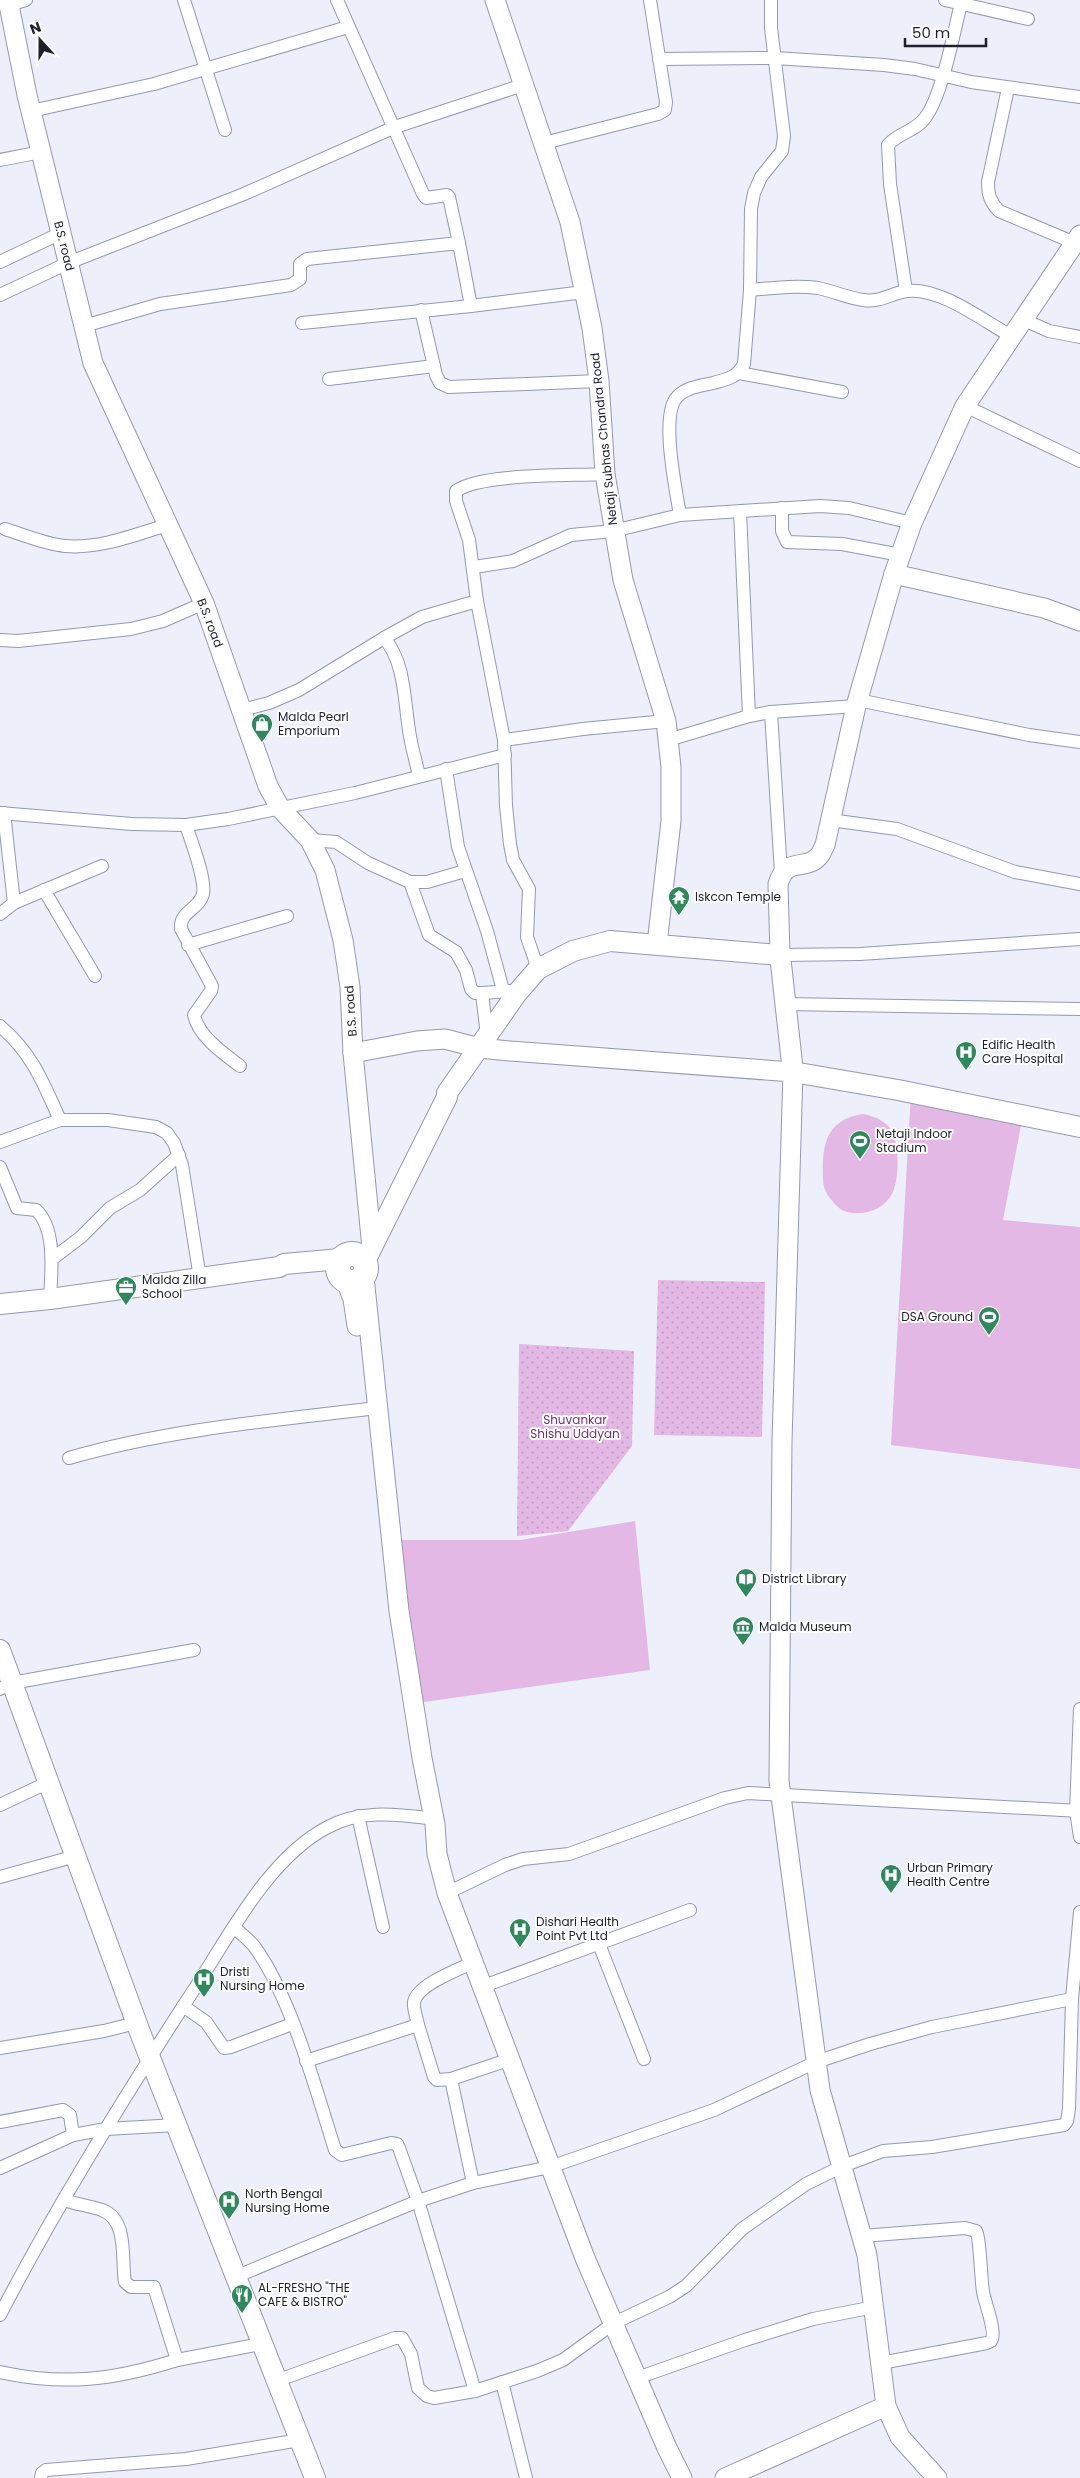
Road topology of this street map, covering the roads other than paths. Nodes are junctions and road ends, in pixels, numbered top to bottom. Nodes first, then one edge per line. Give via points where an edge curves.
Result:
1 (184, 0) edge
2 (337, 0) edge
3 (495, 0) edge
4 (650, 0) edge
5 (771, 0) edge
6 (946, 0) edge
7 (15, 2) edge
8 (961, 3) junction
9 (1028, 19) dead end
10 (348, 27) junction
11 (776, 58) junction
12 (660, 60) junction
13 (206, 70) junction
14 (942, 76) junction
15 (523, 85) junction
16 (1008, 88) junction
17 (1080, 97) edge
18 (31, 111) junction
19 (395, 127) junction
20 (225, 130) dead end
21 (544, 143) junction
22 (41, 152) junction
23 (0, 160) edge
24 (61, 233) junction
25 (1077, 239) edge
26 (459, 243) junction
27 (0, 262) edge
28 (68, 263) junction
29 (750, 290) junction
30 (906, 291) junction
31 (584, 292) junction
32 (0, 295) edge
33 (471, 306) junction
34 (422, 310) junction
35 (1022, 319) junction
36 (302, 323) dead end
37 (84, 326) junction
38 (1010, 336) junction
39 (1080, 338) edge
40 (434, 366) junction
41 (739, 373) junction
42 (328, 379) dead end
43 (600, 380) junction
44 (842, 392) dead end
45 (965, 406) junction
46 (1080, 461) edge
47 (605, 474) junction
48 (782, 508) junction
49 (740, 510) junction
50 (680, 515) junction
51 (912, 523) junction
52 (167, 525) junction
53 (5, 529) dead end
54 (613, 531) junction
55 (901, 555) junction
56 (474, 567) junction
57 (894, 574) junction
58 (477, 601) junction
59 (204, 604) junction
60 (1080, 621) edge
61 (384, 638) junction
62 (0, 640) edge
63 (857, 703) junction
64 (242, 710) junction
65 (771, 712) junction
66 (749, 716) junction
67 (666, 721) junction
68 (504, 740) junction
69 (668, 740) junction
70 (1080, 742) edge
71 (505, 754) junction
72 (446, 768) junction
73 (419, 776) junction
74 (280, 808) junction
75 (2, 813) edge
76 (830, 820) junction
77 (186, 825) junction
78 (310, 840) junction
79 (102, 866) dead end
80 (465, 871) junction
81 (781, 873) junction
82 (410, 882) junction
83 (1080, 884) edge
84 (44, 890) junction
85 (14, 903) junction
86 (0, 914) edge
87 (287, 916) dead end
88 (1080, 939) edge
89 (657, 944) junction
90 (188, 945) junction
91 (780, 955) junction
92 (538, 970) junction
93 (95, 976) dead end
94 (510, 992) junction
95 (482, 994) junction
96 (785, 1004) junction
97 (1080, 1009) edge
98 (0, 1026) edge
99 (483, 1042) junction
100 (353, 1053) junction
101 (240, 1066) dead end
102 (793, 1072) junction
103 (60, 1120) junction
104 (1080, 1127) edge
105 (0, 1142) edge
106 (179, 1154) junction
107 (0, 1167) edge
108 (52, 1259) junction
109 (357, 1261) junction
110 (200, 1278) junction
111 (50, 1300) junction
112 (0, 1304) edge
113 (368, 1409) junction
114 (68, 1458) dead end
115 (0, 1650) edge
116 (194, 1650) dead end
117 (6, 1686) edge
118 (1080, 1709) edge
119 (49, 1782) junction
120 (1078, 1787) edge
121 (781, 1795) junction
122 (0, 1805) edge
123 (1078, 1811) edge
124 (358, 1816) junction
125 (431, 1825) junction
126 (1080, 1837) edge
127 (76, 1856) junction
128 (0, 1877) edge
129 (447, 1893) junction
130 (690, 1910) dead end
131 (1080, 1912) edge
132 (383, 1927) dead end
133 (234, 1928) junction
134 (599, 1944) junction
135 (472, 1962) junction
136 (481, 1987) junction
137 (1072, 1999) junction
138 (183, 2006) junction
139 (136, 2023) junction
140 (292, 2024) junction
141 (418, 2026) junction
142 (0, 2048) edge
143 (149, 2056) junction
144 (644, 2059) dead end
145 (508, 2060) junction
146 (306, 2061) junction
147 (816, 2062) junction
148 (451, 2079) junction
149 (0, 2122) edge
150 (177, 2125) junction
151 (106, 2129) junction
152 (73, 2135) junction
153 (842, 2166) junction
154 (550, 2167) junction
155 (0, 2168) edge
156 (473, 2183) junction
157 (64, 2200) junction
158 (418, 2201) junction
159 (862, 2236) junction
160 (235, 2277) junction
161 (874, 2307) junction
162 (0, 2315) edge
163 (614, 2323) junction
164 (262, 2344) junction
165 (177, 2360) junction
166 (881, 2363) junction
167 (0, 2372) edge
168 (637, 2378) junction
169 (276, 2381) junction
170 (502, 2382) junction
171 (475, 2391) junction
172 (886, 2406) junction
173 (300, 2440) junction
174 (678, 2474) edge
175 (41, 2478) edge
176 (315, 2478) edge
177 (526, 2478) edge
178 (725, 2478) edge
179 (937, 2478) edge

1 - 13 street
2 - 10 street
3 - 15 street, Netaji Subhas Chandra Road
4 - 12 street
5 - 11 street
6 - 8 street
7 - 18 street, B.S. road
8 - 9 street
8 - 14 street
10 - 13 street
10 - 19 street
11 - 12 street
11 - 14 street via 884,65
11 - 29 street via 784,136 782,150 761,177 754,193
12 - 21 street via 665,110
13 - 18 street
13 - 20 street
14 - 16 street
14 - 30 street via 925,120 888,145 890,184
15 - 19 street
15 - 21 street, Netaji Subhas Chandra Road
16 - 17 street
16 - 25 street via 988,182 992,204 999,211
18 - 22 street, B.S. road
19 - 26 street via 426,198 450,197
19 - 28 street via 244,194
21 - 31 street, Netaji Subhas Chandra Road via 570,222
22 - 23 street
22 - 24 street, B.S. road
24 - 27 street
24 - 28 street, B.S. road
25 - 35 street
26 - 33 street
26 - 37 street via 307,259 300,264 300,279 291,285 160,304
28 - 32 street
28 - 37 street, B.S. road
29 - 30 street via 798,286 878,301
29 - 41 street via 744,364
30 - 38 street via 926,291 950,301
31 - 33 street
31 - 43 street, Netaji Subhas Chandra Road
33 - 34 street
34 - 36 street
34 - 40 street
35 - 38 street
35 - 39 street via 1049,331
37 - 52 street, B.S. road via 93,363
38 - 45 street
40 - 42 street
40 - 43 street via 440,383 449,388
41 - 44 street
41 - 50 street via 729,379 690,388 672,404 670,445
43 - 47 street, Netaji Subhas Chandra Road
45 - 46 street
45 - 51 street
47 - 54 street, Netaji Subhas Chandra Road
47 - 56 street via 485,482 465,485 456,491
48 - 49 street
48 - 51 street via 849,508
48 - 55 street via 782,531 786,542 842,544
49 - 50 street
49 - 66 street
50 - 54 street
51 - 55 street
52 - 53 street via 86,546 64,546
52 - 59 street, B.S. road
54 - 56 street via 571,535 513,561
54 - 67 street, Netaji Subhas Chandra Road via 637,632
55 - 57 street
56 - 58 street
57 - 60 street via 1044,608
57 - 63 street
58 - 61 street via 422,617
58 - 68 street
59 - 62 street via 163,621 131,629 18,641
59 - 64 street, B.S. road
61 - 64 street via 300,690
61 - 73 street via 398,662
63 - 65 street
63 - 70 street
63 - 76 street
64 - 74 street, B.S. road via 268,786
65 - 66 street
65 - 81 street
66 - 69 street
67 - 68 street
67 - 69 street, Netaji Subhas Chandra Road
68 - 71 street
69 - 89 street, Netaji Subhas Chandra Road via 671,821
71 - 72 street
71 - 92 street via 510,844 513,860 529,889 527,937
72 - 73 street
72 - 80 street via 452,816
73 - 74 street
74 - 77 street
74 - 78 street, B.S. road
75 - 77 street via 132,824
75 - 85 street
76 - 81 street via 825,845 818,856 810,862 792,864
76 - 83 street via 897,829 1015,872
77 - 90 street via 203,883 203,894 180,922
78 - 82 street via 336,842
78 - 100 street, B.S. road via 325,870 343,940 350,987
79 - 84 street
80 - 82 street via 427,882
80 - 94 street
81 - 91 street via 778,884
82 - 95 street via 429,935 456,952 466,970 470,989
84 - 85 street
84 - 93 street
85 - 86 street
87 - 90 street
88 - 91 street via 860,954
89 - 91 main road
89 - 92 main road via 610,941 590,945
90 - 101 street via 212,986 194,1015 195,1023 222,1053
91 - 96 main road
92 - 94 main road
94 - 95 street
94 - 99 main road
95 - 99 street
96 - 97 street
96 - 102 main road
98 - 103 street via 25,1050
99 - 100 street via 417,1041
99 - 102 street
99 - 109 main road via 447,1092 447,1098
100 - 109 street, B.S. road
102 - 104 main road
102 - 121 street via 782,1441
103 - 105 street
103 - 106 street via 108,1120 156,1127 168,1133
106 - 108 street via 140,1190 110,1208 81,1237
106 - 110 street
107 - 108 street via 16,1208 39,1213 46,1227
108 - 111 street
109 - 110 main road
109 - 113 street via 353,1299
109 - 125 street via 399,1610 435,1824
110 - 111 main road
111 - 112 main road
113 - 114 street via 161,1435
113 - 125 street via 400,1677 413,1760
115 - 117 main road
116 - 117 street
117 - 119 main road
118 - 120 street
119 - 122 street
119 - 127 main road
120 - 123 street
121 - 123 street
121 - 129 street via 748,1793 725,1798 569,1854 505,1865
121 - 147 street
123 - 126 street
124 - 125 street via 392,1814
124 - 132 street
124 - 133 street via 328,1826 294,1850
125 - 129 street
127 - 128 street
127 - 139 main road
129 - 135 street
130 - 134 street
131 - 137 street
133 - 138 street
133 - 140 street via 253,1946 271,1974
134 - 136 street
134 - 144 street
135 - 136 street
135 - 141 street via 416,1995 414,2004
136 - 145 street
137 - 147 street via 932,2027
137 - 153 street via 1066,2123 932,2147 883,2151
138 - 140 street via 206,2022 224,2048
138 - 143 street
139 - 142 street
139 - 143 main road
140 - 146 street
141 - 146 street
141 - 148 street via 434,2078
143 - 150 main road
143 - 151 street
145 - 148 street
145 - 154 street
146 - 158 street via 338,2154 397,2144
147 - 153 street via 827,2118
147 - 154 street via 714,2110
148 - 156 street
149 - 152 street via 63,2110 70,2115
150 - 151 street
150 - 160 main road
151 - 152 street
151 - 157 street
152 - 155 street
153 - 159 street
153 - 163 street via 806,2184 750,2223 686,2286
154 - 156 street
154 - 163 street
156 - 158 street
157 - 162 street
157 - 165 street via 112,2216 121,2234 125,2282 131,2287 154,2287
158 - 160 street
158 - 171 street
159 - 161 street
159 - 166 street via 965,2228 976,2230 979,2269 994,2335 987,2343
160 - 164 main road
161 - 166 street
161 - 168 street via 813,2319
163 - 168 street
163 - 170 street via 563,2360
164 - 165 street
164 - 169 main road
165 - 167 street via 145,2370 79,2380 28,2378
166 - 172 street
168 - 174 street
169 - 171 street via 402,2338 409,2348 418,2388 427,2396 442,2398
169 - 173 main road
170 - 171 street
170 - 177 street
172 - 178 street
172 - 179 street via 900,2437
173 - 175 street via 186,2459 46,2470
173 - 176 main road

